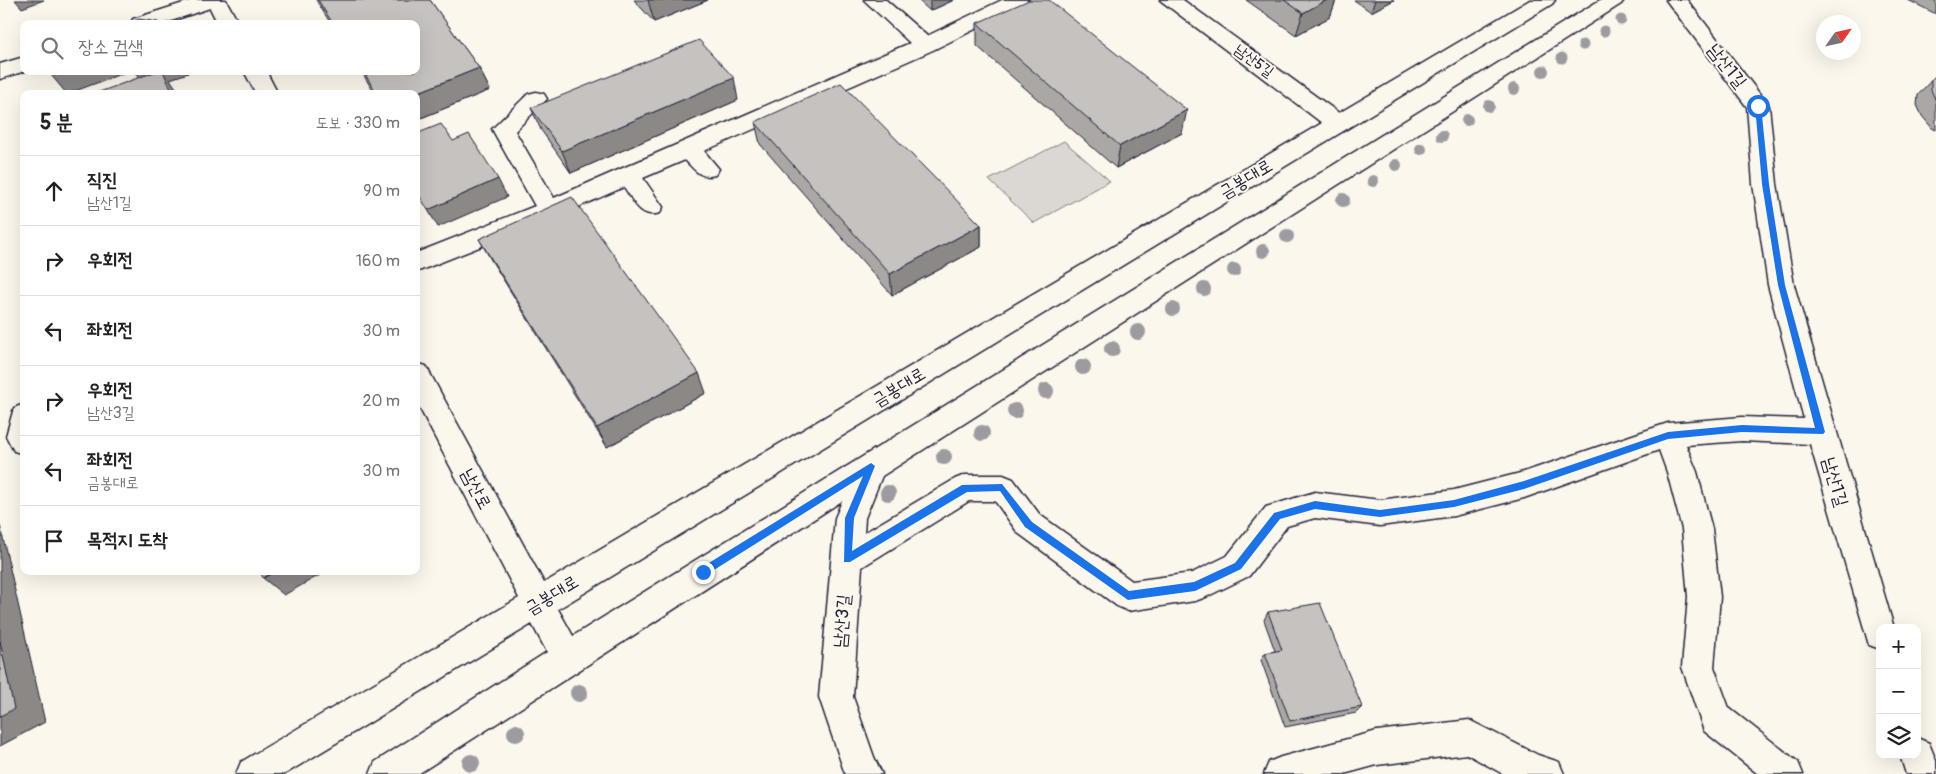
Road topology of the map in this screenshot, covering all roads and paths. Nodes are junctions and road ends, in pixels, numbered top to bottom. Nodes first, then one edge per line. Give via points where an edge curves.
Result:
1 (215, 0) edge
2 (874, 0) edge
3 (1019, 0) edge
4 (1170, 0) edge
5 (1545, 0) edge
6 (1614, 0) edge
7 (1676, 0) edge
8 (152, 20) edge
9 (227, 20) edge
10 (925, 45) junction
11 (20, 65) edge
12 (0, 72) edge
13 (257, 75) edge
14 (265, 90) edge
15 (536, 99) dead end
16 (1339, 124) junction
17 (689, 149) junction
18 (707, 169) dead end
19 (628, 175) junction
20 (652, 207) dead end
21 (549, 210) junction
22 (420, 261) edge
23 (420, 382) edge
24 (1820, 432) junction
25 (1668, 435) junction
26 (871, 466) junction
27 (847, 559) junction
28 (537, 604) junction
29 (1877, 624) edge
30 (567, 658) junction
31 (1918, 759) edge
32 (253, 774) edge
33 (387, 774) edge
34 (864, 774) edge
35 (1281, 774) edge
36 (1548, 774) edge
37 (1786, 774) edge
38 (1923, 774) edge

1 - 8 street
1 - 9 street
2 - 10 street
3 - 10 street
4 - 16 street, 남산5길
5 - 16 street, 금봉대로
6 - 26 street
7 - 24 street, 남산1길 via 1758,106 1765,184 1781,285
10 - 17 street
11 - 12 street
13 - 14 street
15 - 21 street via 503,129
16 - 28 street, 금봉대로
17 - 18 street
17 - 19 street
19 - 20 street
19 - 21 street
21 - 22 street
23 - 28 street, 남산로
24 - 25 street via 1742,429
24 - 29 street, 남산1길
25 - 27 street via 1524,485 1454,503 1380,514 1315,505 1277,516 1238,566 1195,587 1128,596 1029,524 1002,488 965,488
25 - 37 street via 1698,529 1704,597 1698,667 1716,719
26 - 27 street, 남산3길 via 850,518
26 - 30 street
27 - 34 street, 남산3길 via 836,697
28 - 30 street, 남산로
28 - 32 street, 금봉대로
30 - 33 street
31 - 38 street
35 - 36 street via 1377,748 1469,737 1534,772

